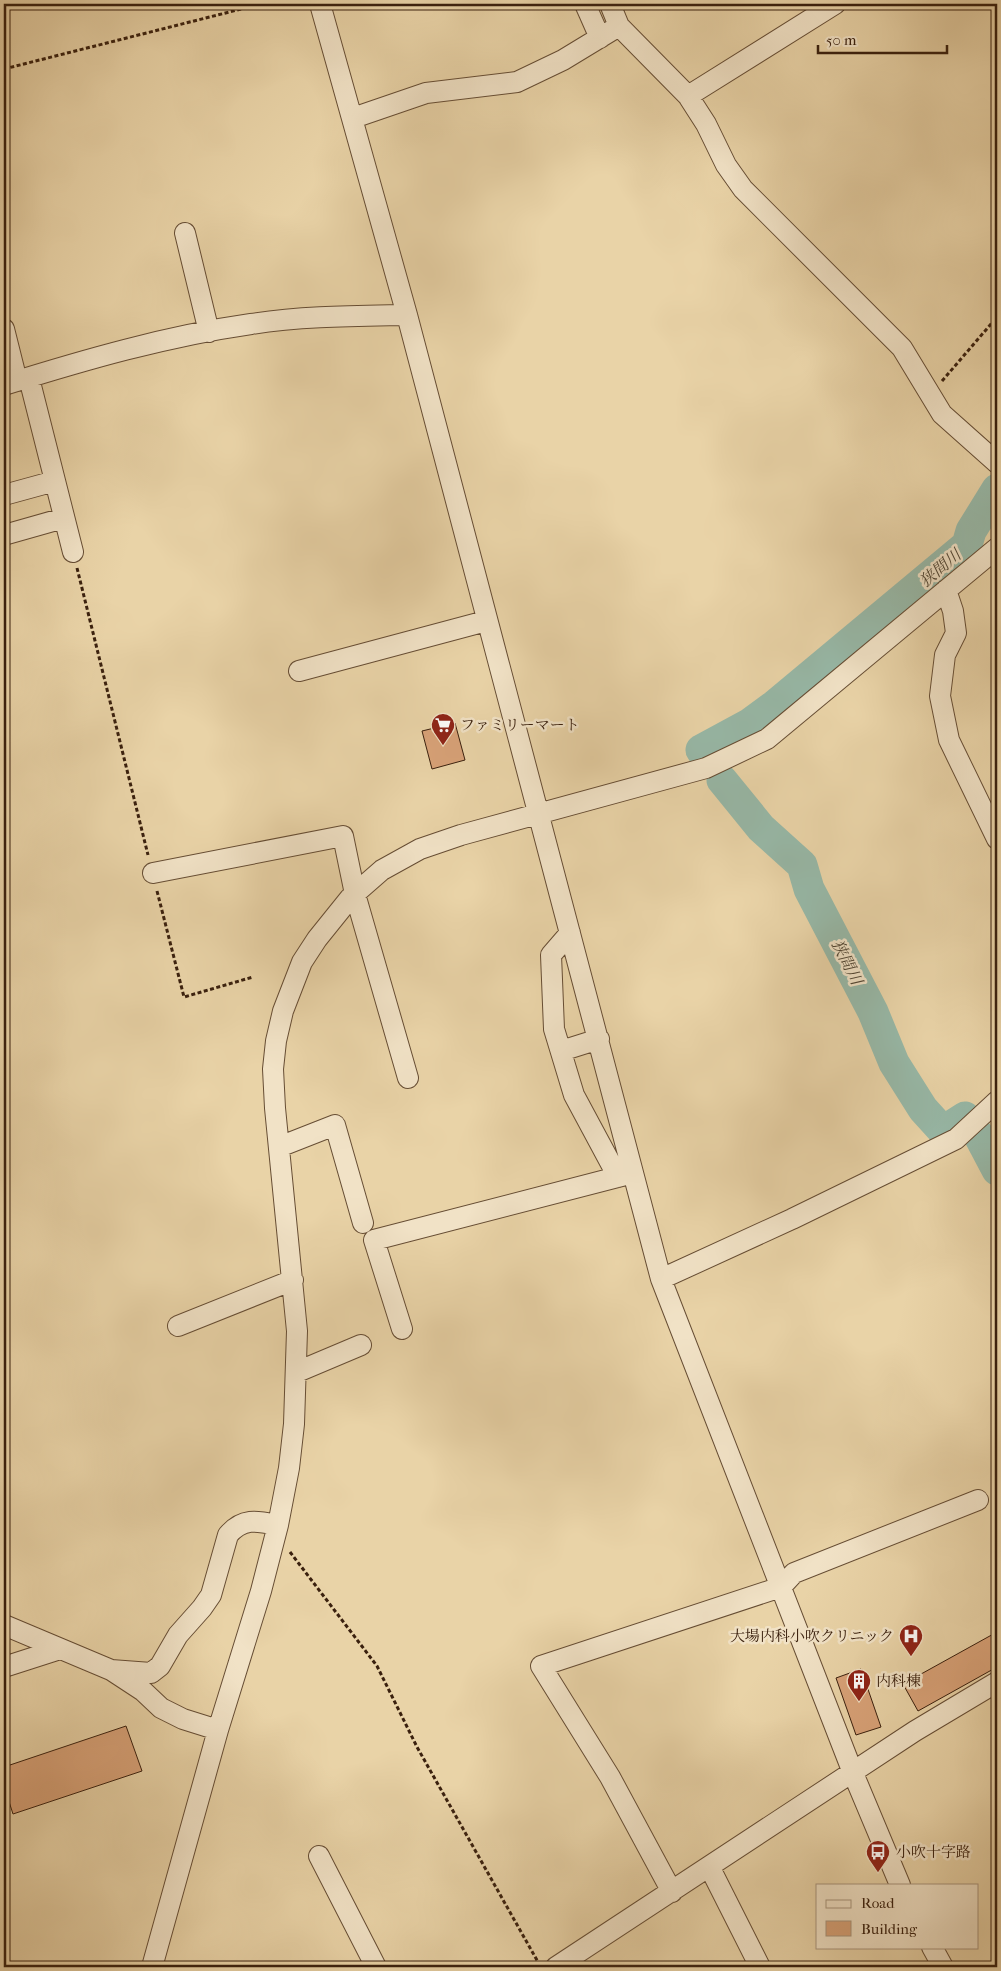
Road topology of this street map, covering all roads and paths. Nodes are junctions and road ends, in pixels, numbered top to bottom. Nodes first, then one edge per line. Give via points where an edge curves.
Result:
1 (261, 4) edge
2 (320, 4) edge
3 (585, 4) edge
4 (610, 4) edge
5 (835, 4) edge
6 (619, 26) junction
7 (600, 38) junction
8 (4, 69) edge
9 (688, 96) junction
10 (353, 118) junction
11 (185, 233) dead end
12 (406, 315) junction
13 (997, 317) edge
14 (4, 329) edge
15 (209, 332) junction
16 (17, 381) edge
17 (930, 395) junction
18 (997, 463) edge
19 (55, 481) junction
20 (4, 495) edge
21 (64, 518) junction
22 (4, 535) edge
23 (997, 548) edge
24 (73, 552) joint
25 (946, 590) junction
26 (486, 621) junction
27 (299, 671) dead end
28 (537, 815) junction
29 (997, 839) edge
30 (153, 873) junction
31 (355, 894) junction
32 (570, 934) junction
33 (253, 977) dead end
34 (599, 1039) junction
35 (561, 1051) junction
36 (408, 1078) dead end
37 (997, 1101) edge
38 (279, 1147) junction
39 (625, 1175) junction
40 (363, 1223) dead end
41 (660, 1278) junction
42 (294, 1280) junction
43 (178, 1326) dead end
44 (402, 1329) dead end
45 (361, 1345) dead end
46 (296, 1372) junction
47 (978, 1500) dead end
48 (277, 1529) junction
49 (781, 1587) junction
50 (4, 1626) edge
51 (60, 1649) junction
52 (4, 1667) edge
53 (111, 1670) junction
54 (997, 1682) edge
55 (218, 1730) junction
56 (853, 1773) junction
57 (319, 1856) dead end
58 (710, 1868) junction
59 (900, 1884) edge
60 (672, 1892) junction
61 (933, 1948) edge
62 (577, 1961) edge
63 (152, 1967) edge
64 (376, 1967) edge
65 (541, 1967) edge
66 (556, 1967) edge
67 (760, 1967) edge
68 (943, 1967) edge

1 - 8 path
2 - 10 street
3 - 7 street
4 - 6 street
5 - 9 street
6 - 7 street
6 - 9 street
7 - 10 street via 517,82 426,93
9 - 17 street via 742,189 902,348
10 - 12 street
11 - 15 street
12 - 15 street via 311,318
12 - 26 street
13 - 17 path
14 - 16 street
15 - 16 street via 130,348
16 - 19 street
17 - 18 street via 942,414
19 - 20 street
19 - 21 street
21 - 22 street
21 - 24 street
23 - 25 street
24 - 30 path
25 - 28 street via 792,720 759,743 706,768
25 - 29 street via 956,633 945,656 940,696 949,740
26 - 27 street
26 - 28 street
28 - 31 street via 420,849 382,870
28 - 32 street
30 - 31 street via 343,836
30 - 33 path via 184,997
31 - 36 street
31 - 38 street via 312,946 292,984 283,1011 273,1069
32 - 34 street
32 - 35 street via 551,955 554,1029
34 - 35 street
34 - 39 street
35 - 39 street via 574,1094
37 - 41 street via 956,1140
38 - 40 street via 335,1125
38 - 42 street
39 - 41 street
39 - 44 street via 374,1240
41 - 49 street
42 - 43 street
42 - 46 street
45 - 46 street
46 - 48 street via 289,1468
47 - 49 street via 794,1573
48 - 53 street via 256,1521 243,1522 235,1527 228,1535 210,1595 156,1669 151,1673
48 - 55 street
48 - 65 path via 377,1666 417,1747
49 - 56 street
49 - 60 street via 541,1666 610,1778
50 - 51 street
51 - 52 street
51 - 53 street
53 - 55 street via 161,1708
54 - 56 street
55 - 63 street
56 - 58 street
56 - 59 street
57 - 64 street
58 - 60 street
58 - 67 street
60 - 62 street
61 - 68 street
62 - 66 street

